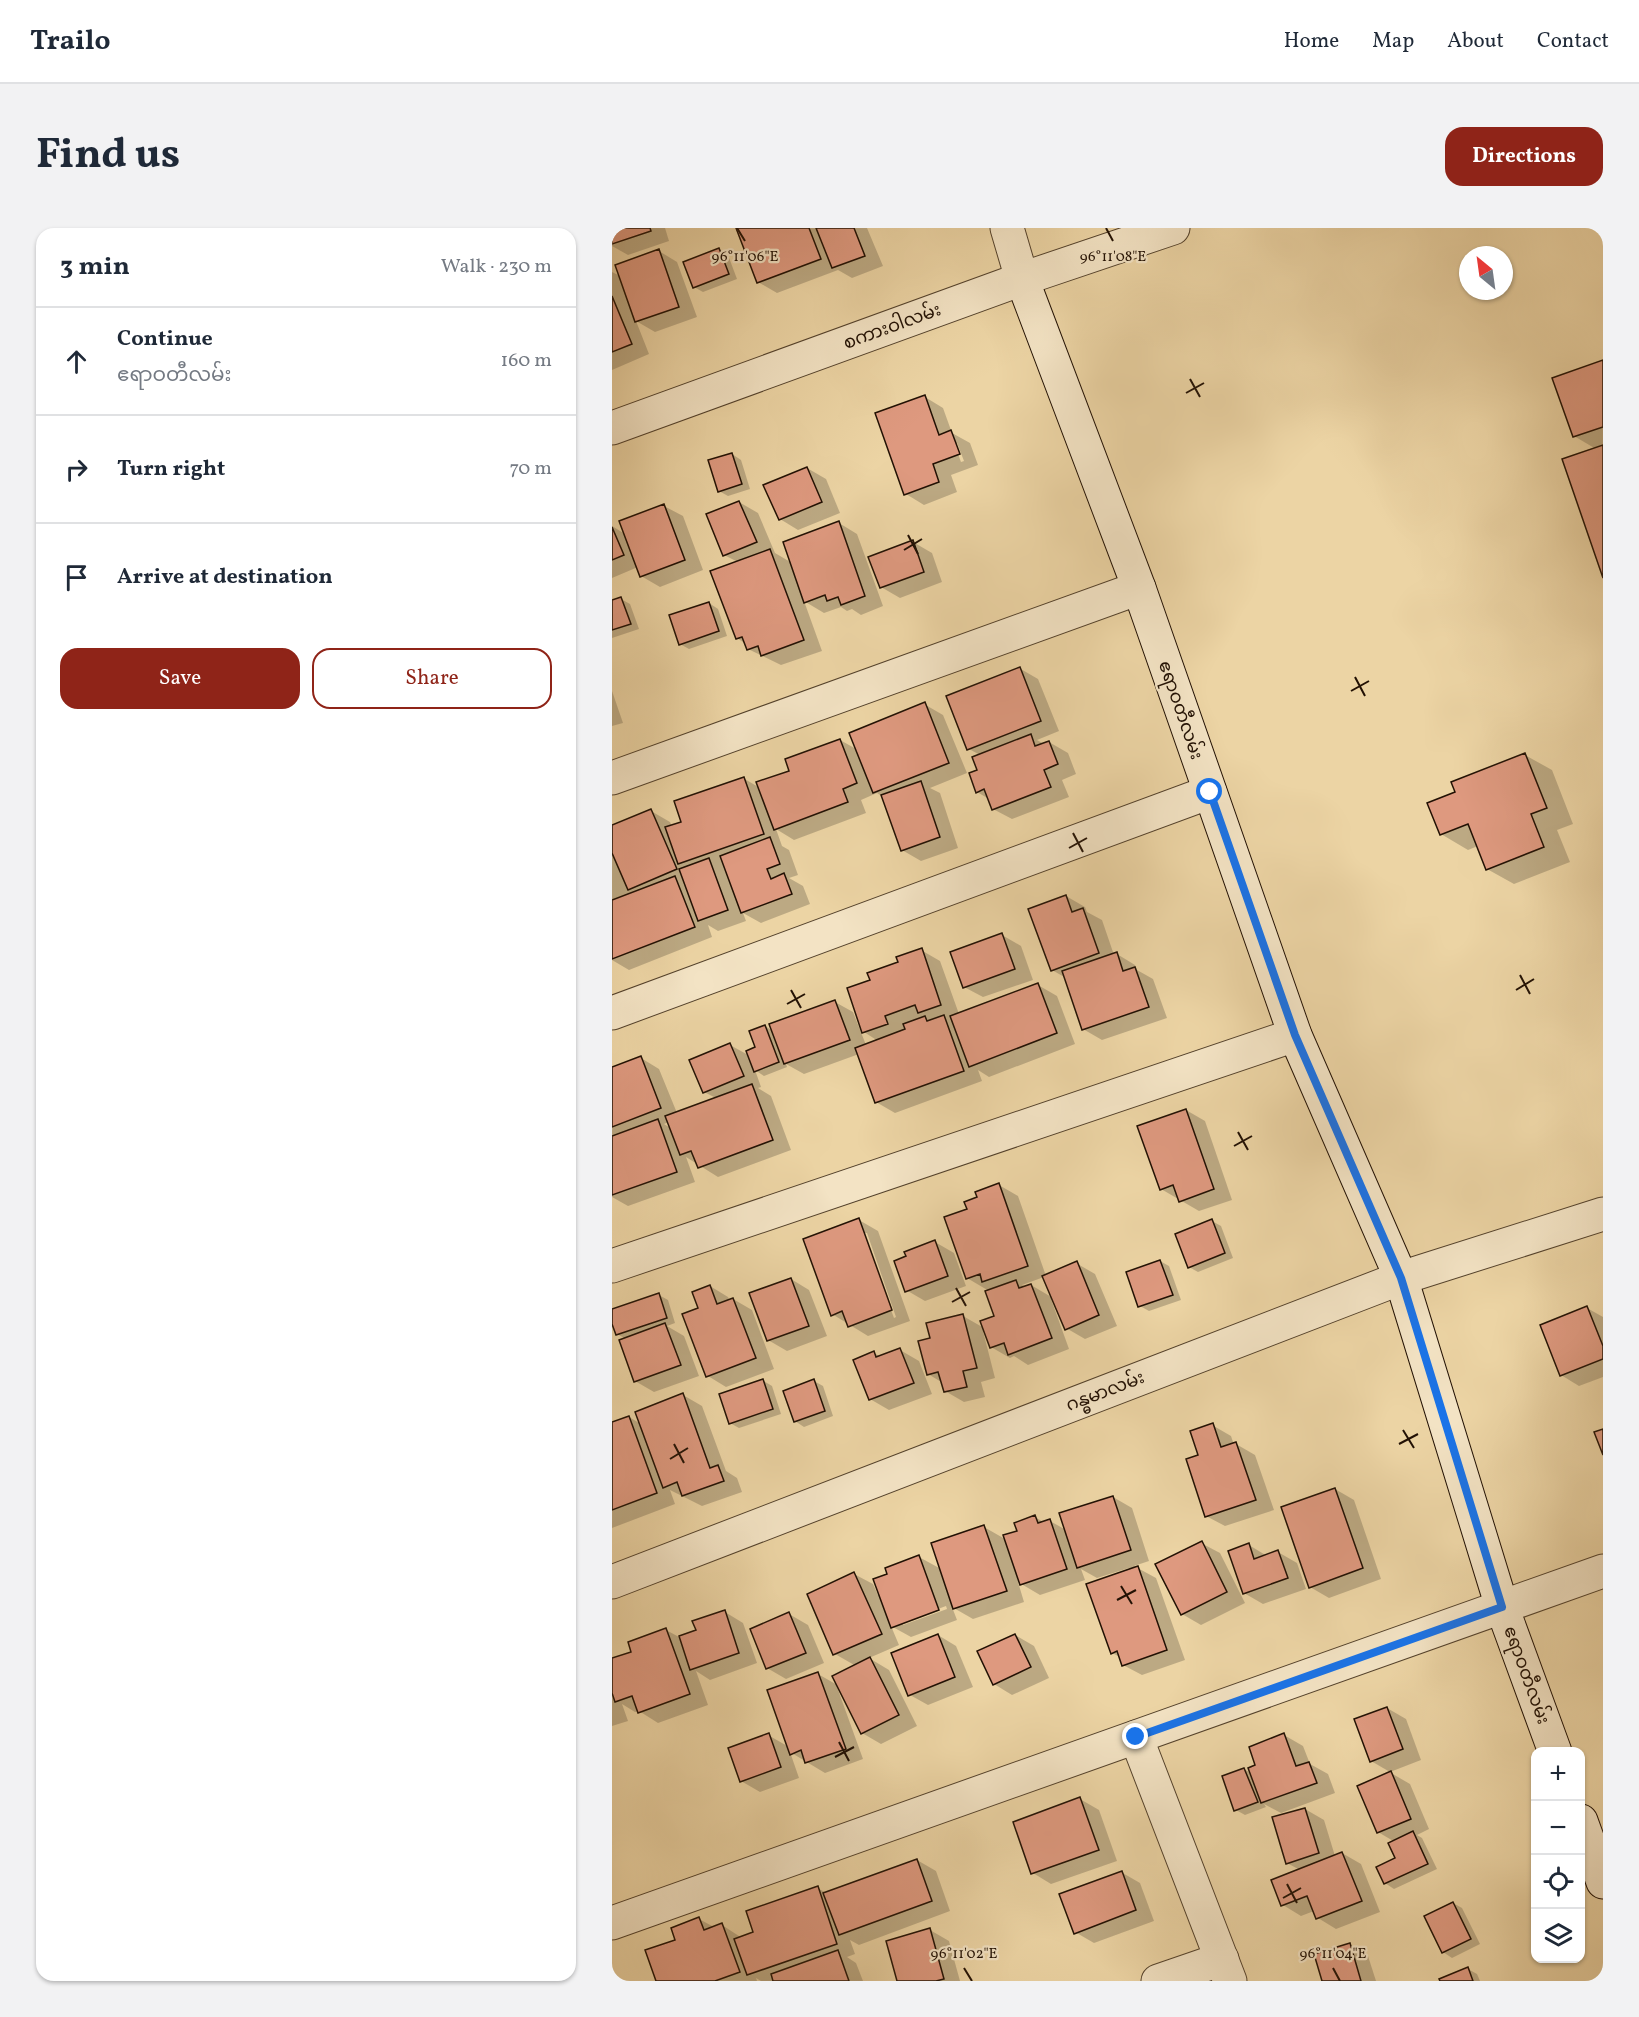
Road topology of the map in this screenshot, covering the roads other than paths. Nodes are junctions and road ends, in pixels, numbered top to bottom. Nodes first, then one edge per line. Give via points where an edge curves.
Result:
1 (1007, 228) edge
2 (1173, 228) edge
3 (1022, 279) junction
4 (612, 428) edge
5 (1139, 588) junction
6 (612, 778) edge
7 (1210, 792) junction
8 (612, 1013) edge
9 (1295, 1035) junction
10 (1603, 1214) edge
11 (612, 1266) edge
12 (1401, 1278) junction
13 (1603, 1571) edge
14 (612, 1582) edge
15 (1502, 1607) junction
16 (1136, 1737) junction
17 (1553, 1747) edge
18 (1585, 1832) edge
19 (1603, 1882) edge
20 (612, 1923) edge
21 (1226, 1970) edge
22 (1158, 1981) edge

1 - 3 street, ဧရာဝတီလမ်း
2 - 3 street, စကားဝါလမ်း
3 - 4 street, စကားဝါလမ်း
3 - 5 street, ဧရာဝတီလမ်း
5 - 6 street
5 - 7 street, ဧရာဝတီလမ်း
7 - 8 street
7 - 9 street, ဧရာဝတီလမ်း
9 - 11 street
9 - 12 street, ဧရာဝတီလမ်း
10 - 12 street, ဂန္ဓမာလမ်း
12 - 14 street, ဂန္ဓမာလမ်း
12 - 15 street, ဧရာဝတီလမ်း
13 - 15 street
15 - 16 street
15 - 17 street, ဧရာဝတီလမ်း
16 - 20 street
16 - 21 street
18 - 19 street
21 - 22 street

